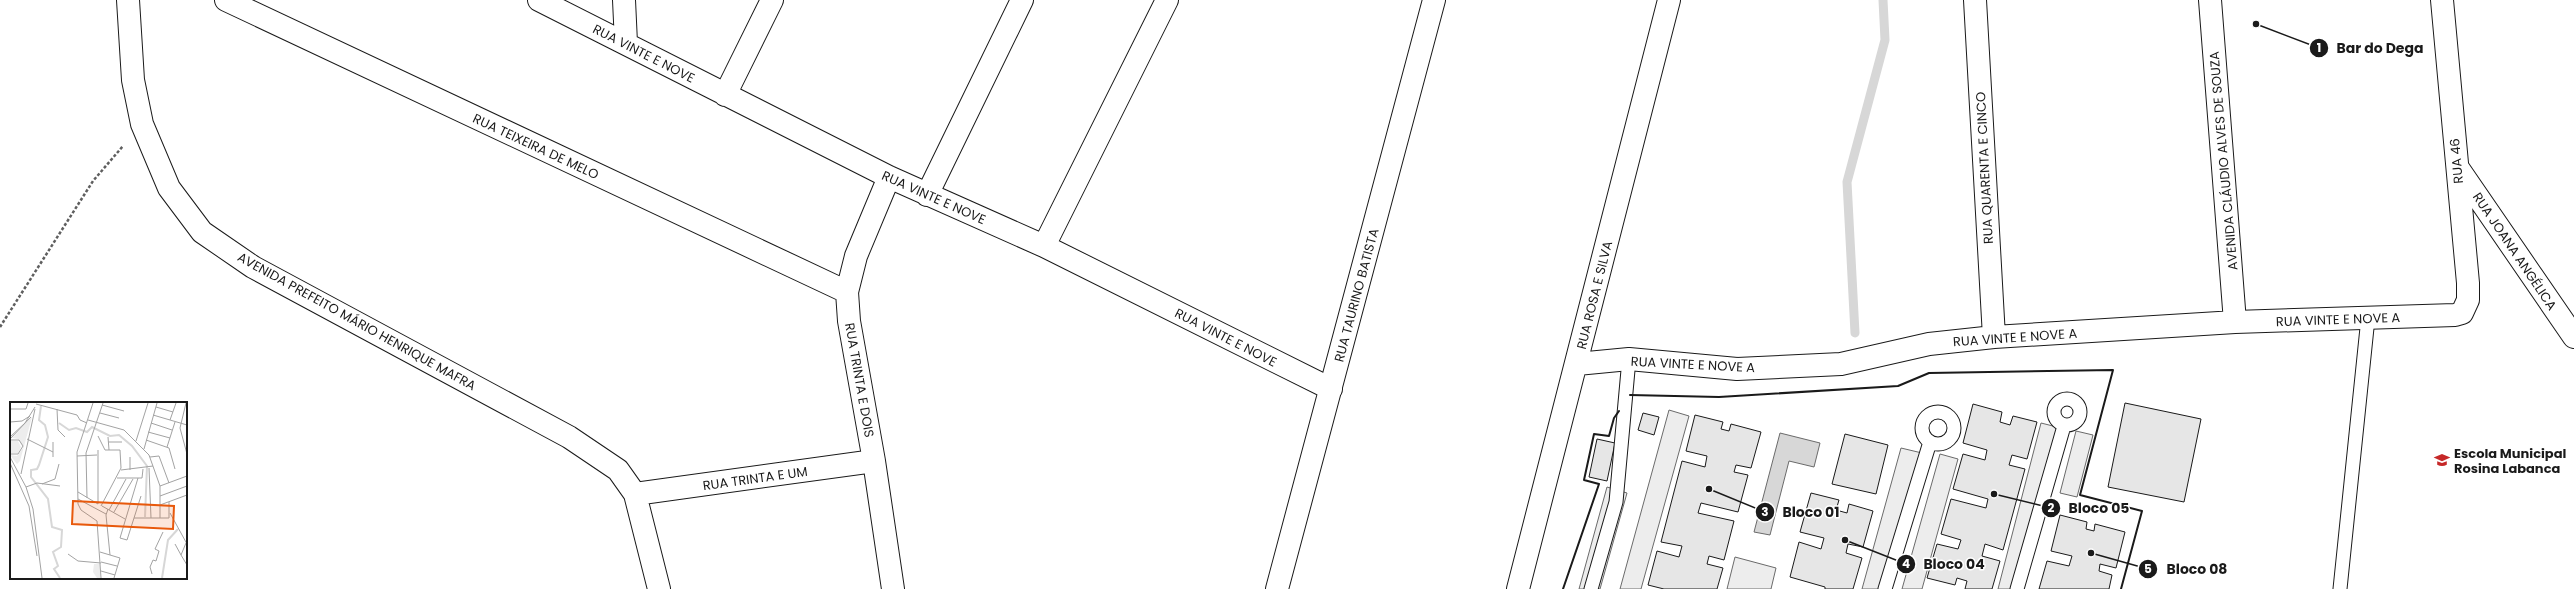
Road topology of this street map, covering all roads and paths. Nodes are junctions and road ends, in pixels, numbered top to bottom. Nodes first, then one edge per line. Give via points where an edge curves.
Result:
1 (128, 0) edge
2 (226, 0) edge
3 (539, 0) edge
4 (624, 0) edge
5 (772, 0) edge
6 (1022, 0) edge
7 (1167, 0) edge
8 (1434, 0) edge
9 (1669, 0) edge
10 (1975, 0) edge
11 (2210, 0) edge
12 (2442, 0) edge
13 (626, 43) junction
14 (725, 95) junction
15 (142, 124) junction
16 (2456, 165) junction
17 (889, 177) junction
18 (927, 195) junction
19 (1044, 246) junction
20 (847, 292) junction
21 (2455, 315) joint
22 (2368, 318) junction
23 (2235, 322) junction
24 (0, 327) edge
25 (1994, 337) junction
26 (2574, 337) edge
27 (1629, 359) junction
28 (1577, 364) junction
29 (1331, 389) junction
30 (2064, 426) dead end
31 (1930, 442) dead end
32 (874, 461) junction
33 (635, 494) junction
34 (659, 589) edge
35 (894, 589) edge
36 (1277, 589) edge
37 (1518, 589) edge
38 (1591, 589) edge
39 (1885, 589) edge
40 (2017, 589) edge
41 (2340, 589) edge

1 - 15 street, AVENIDA PREFEITO MÁRIO HENRIQUE MAFRA via 133,80
2 - 20 street, RUA TEIXEIRA DE MELO
3 - 13 street, RUA VINTE E NOVE
4 - 13 street
5 - 14 street
6 - 18 street
7 - 19 street
8 - 29 street, RUA TAURINO BATISTA
9 - 28 street, RUA ROSA E SILVA
10 - 25 street, RUA QUARENTA E CINCO
11 - 23 street, AVENIDA CLÁUDIO ALVES DE SOUZA
12 - 16 street, RUA 46
13 - 14 street, RUA VINTE E NOVE
14 - 17 street, RUA VINTE E NOVE
15 - 24 path via 93,181
15 - 33 street, AVENIDA PREFEITO MÁRIO HENRIQUE MAFRA via 168,188 202,232 252,267 569,437 618,470
16 - 21 street, RUA 46 via 2468,300 2466,309
16 - 26 street, RUA JOANA ANGÉLICA
17 - 18 street, RUA VINTE E NOVE
17 - 20 street, RUA TRINTA E DOIS via 856,256
18 - 19 street, RUA VINTE E NOVE
19 - 29 street, RUA VINTE E NOVE
20 - 32 street, RUA TRINTA E DOIS via 849,321
21 - 22 street, RUA VINTE E NOVE A
22 - 23 street, RUA VINTE E NOVE A
22 - 41 lane
23 - 25 street, RUA VINTE E NOVE A
25 - 27 street, RUA VINTE E NOVE A via 1929,344 1842,364 1737,369
27 - 28 street, RUA VINTE E NOVE A
27 - 38 lane via 1618,488
28 - 37 street, RUA ROSA E SILVA
29 - 36 street, RUA TAURINO BATISTA
30 - 40 lane
31 - 39 lane
32 - 33 street, RUA TRINTA E UM
32 - 35 street, RUA TRINTA E DOIS
33 - 34 street, AVENIDA PREFEITO MÁRIO HENRIQUE MAFRA

